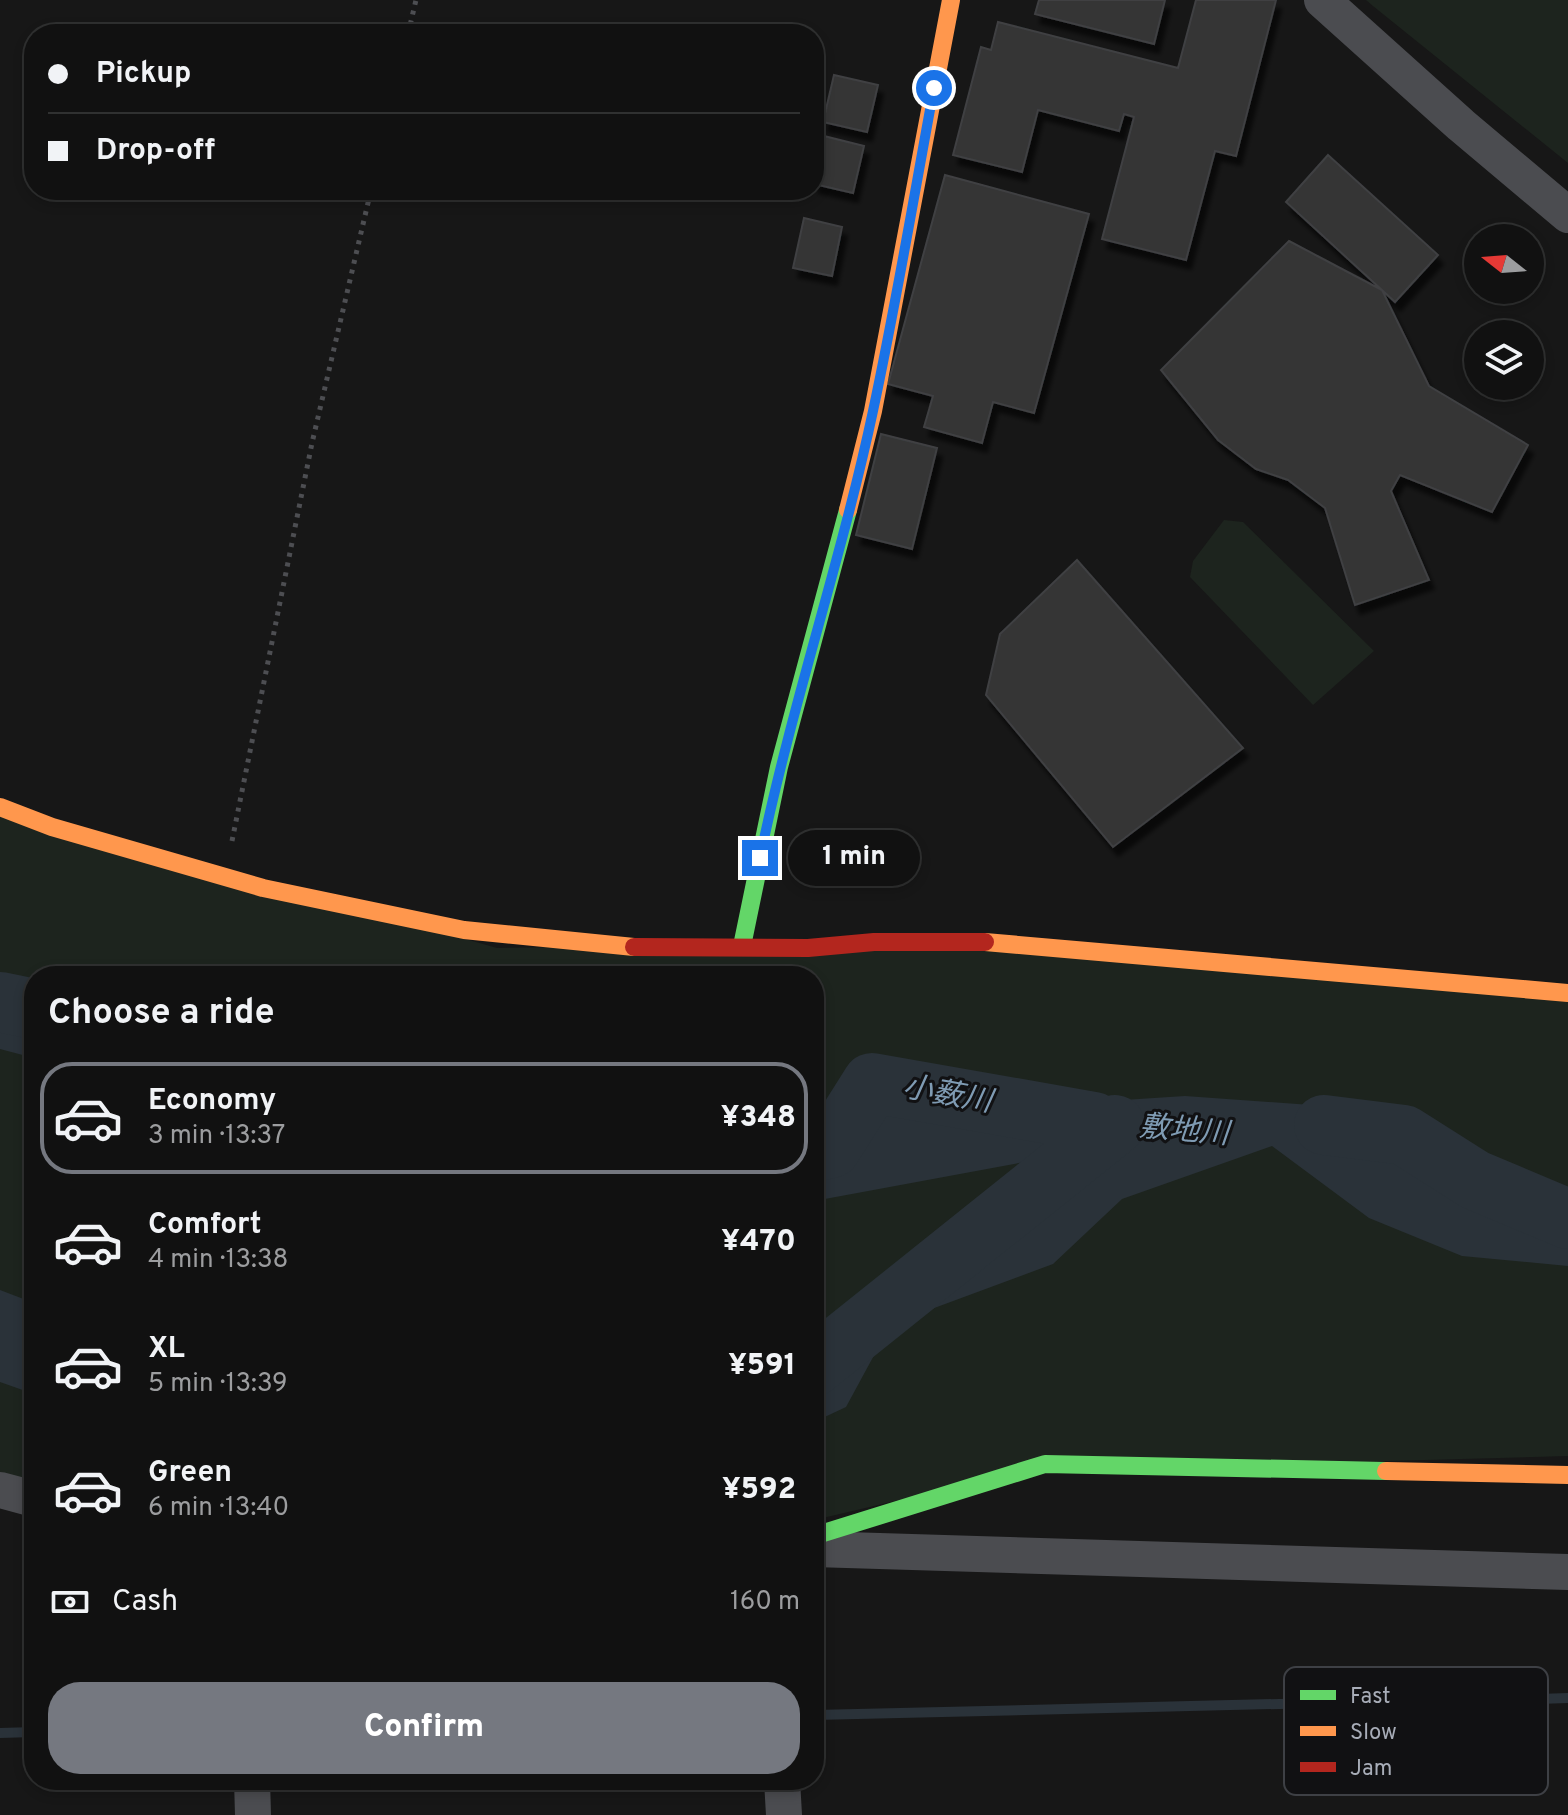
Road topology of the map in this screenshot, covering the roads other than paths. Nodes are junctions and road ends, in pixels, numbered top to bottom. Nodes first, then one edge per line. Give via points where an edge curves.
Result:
1 (951, 0) edge
2 (1322, 0) edge
3 (1568, 215) edge
4 (0, 807) edge
5 (742, 946) junction
6 (1568, 993) edge
7 (1568, 1475) edge
8 (0, 1490) edge
9 (24, 1496) edge
10 (824, 1533) edge
11 (824, 1549) edge
12 (1568, 1572) edge
13 (252, 1790) edge
14 (783, 1790) edge
15 (253, 1815) edge
16 (784, 1815) edge

1 - 5 street via 873,411 779,767
2 - 3 street
4 - 5 street via 263,888 464,930 637,947
5 - 6 street via 1001,942
7 - 10 street via 1045,1464
8 - 9 street
11 - 12 street
13 - 15 street
14 - 16 street

